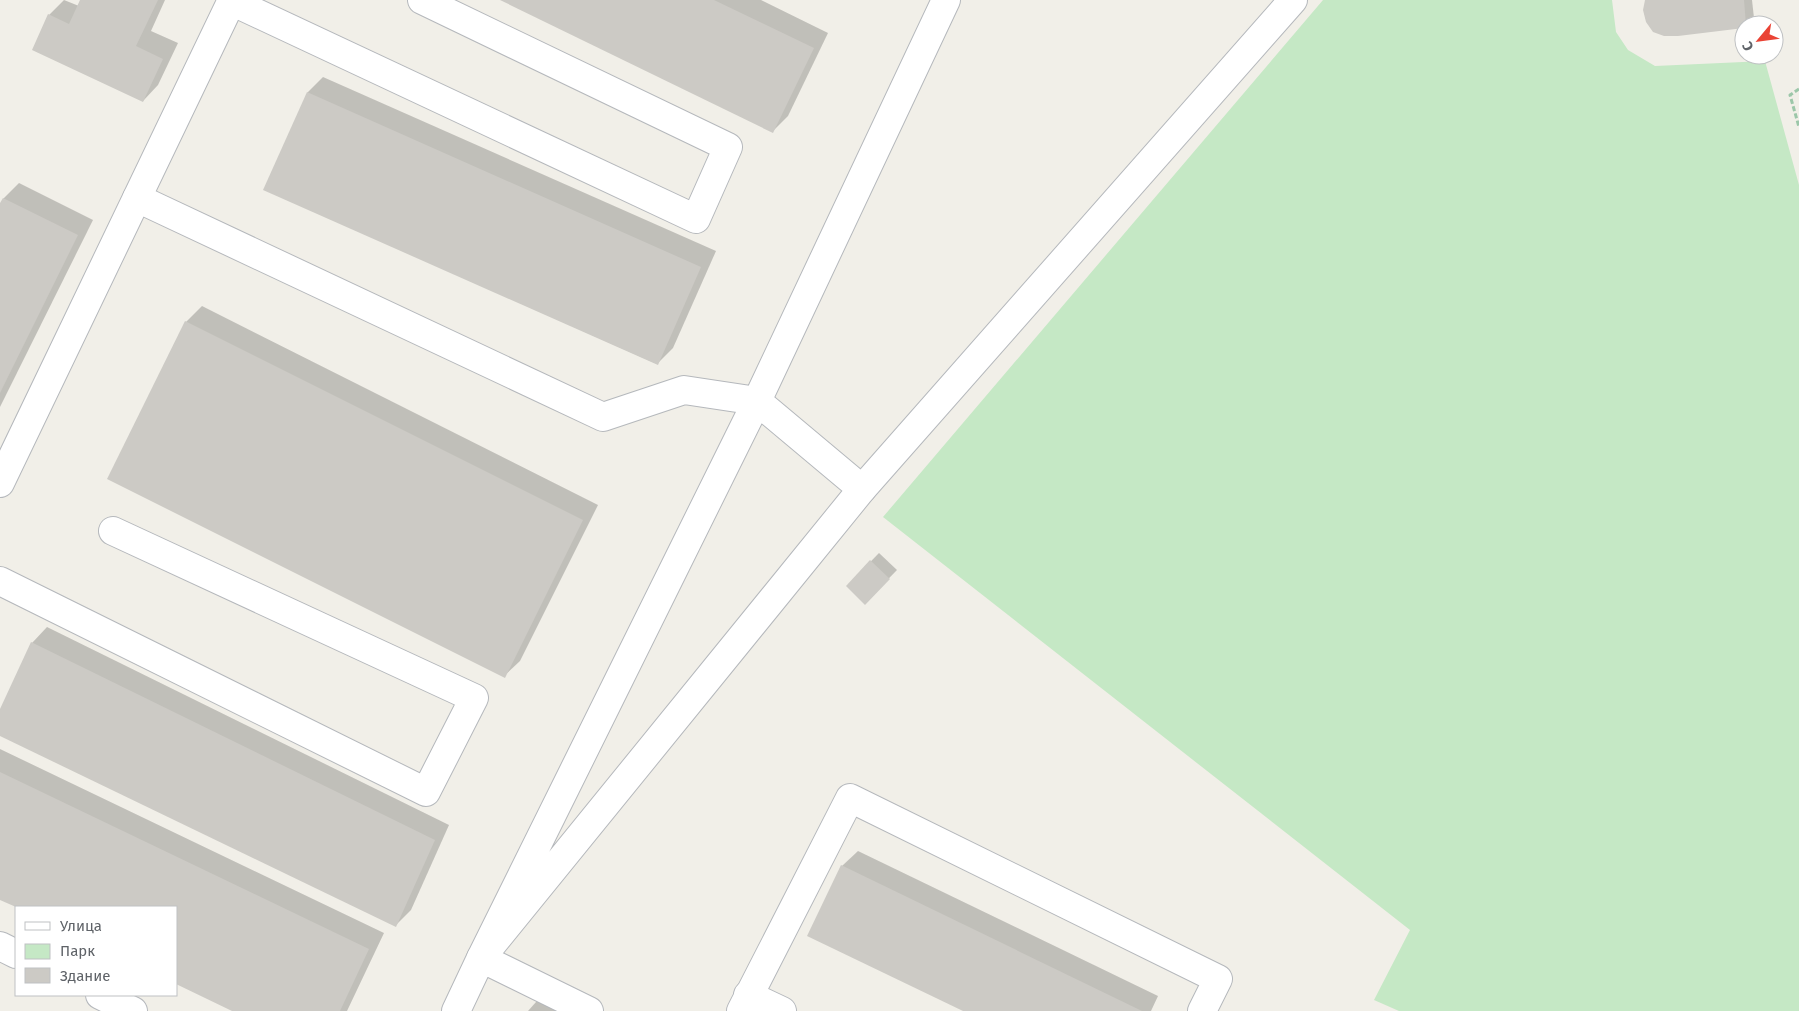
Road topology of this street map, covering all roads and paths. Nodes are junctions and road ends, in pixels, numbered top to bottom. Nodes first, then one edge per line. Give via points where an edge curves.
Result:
1 (232, 0) edge
2 (422, 0) edge
3 (946, 0) edge
4 (1293, 0) edge
5 (1799, 89) edge
6 (1799, 127) edge
7 (137, 198) junction
8 (757, 401) junction
9 (0, 483) edge
10 (862, 489) junction
11 (113, 531) dead end
12 (0, 581) edge
13 (0, 946) edge
14 (15, 954) edge
15 (481, 958) junction
16 (102, 996) edge
17 (744, 1003) edge
18 (133, 1011) edge
19 (456, 1011) edge
20 (589, 1011) edge
21 (782, 1011) edge
22 (1202, 1011) edge

1 - 2 lane via 696,219 728,148
1 - 7 lane
3 - 8 lane
4 - 10 lane
5 - 6 path via 1790,95
7 - 8 lane via 603,417 684,390
7 - 9 lane
8 - 10 lane
8 - 15 lane
10 - 15 lane
11 - 12 lane via 474,698 426,792
13 - 14 lane
15 - 19 lane
15 - 20 lane
16 - 18 lane
17 - 21 lane
17 - 22 lane via 850,798 1218,979

